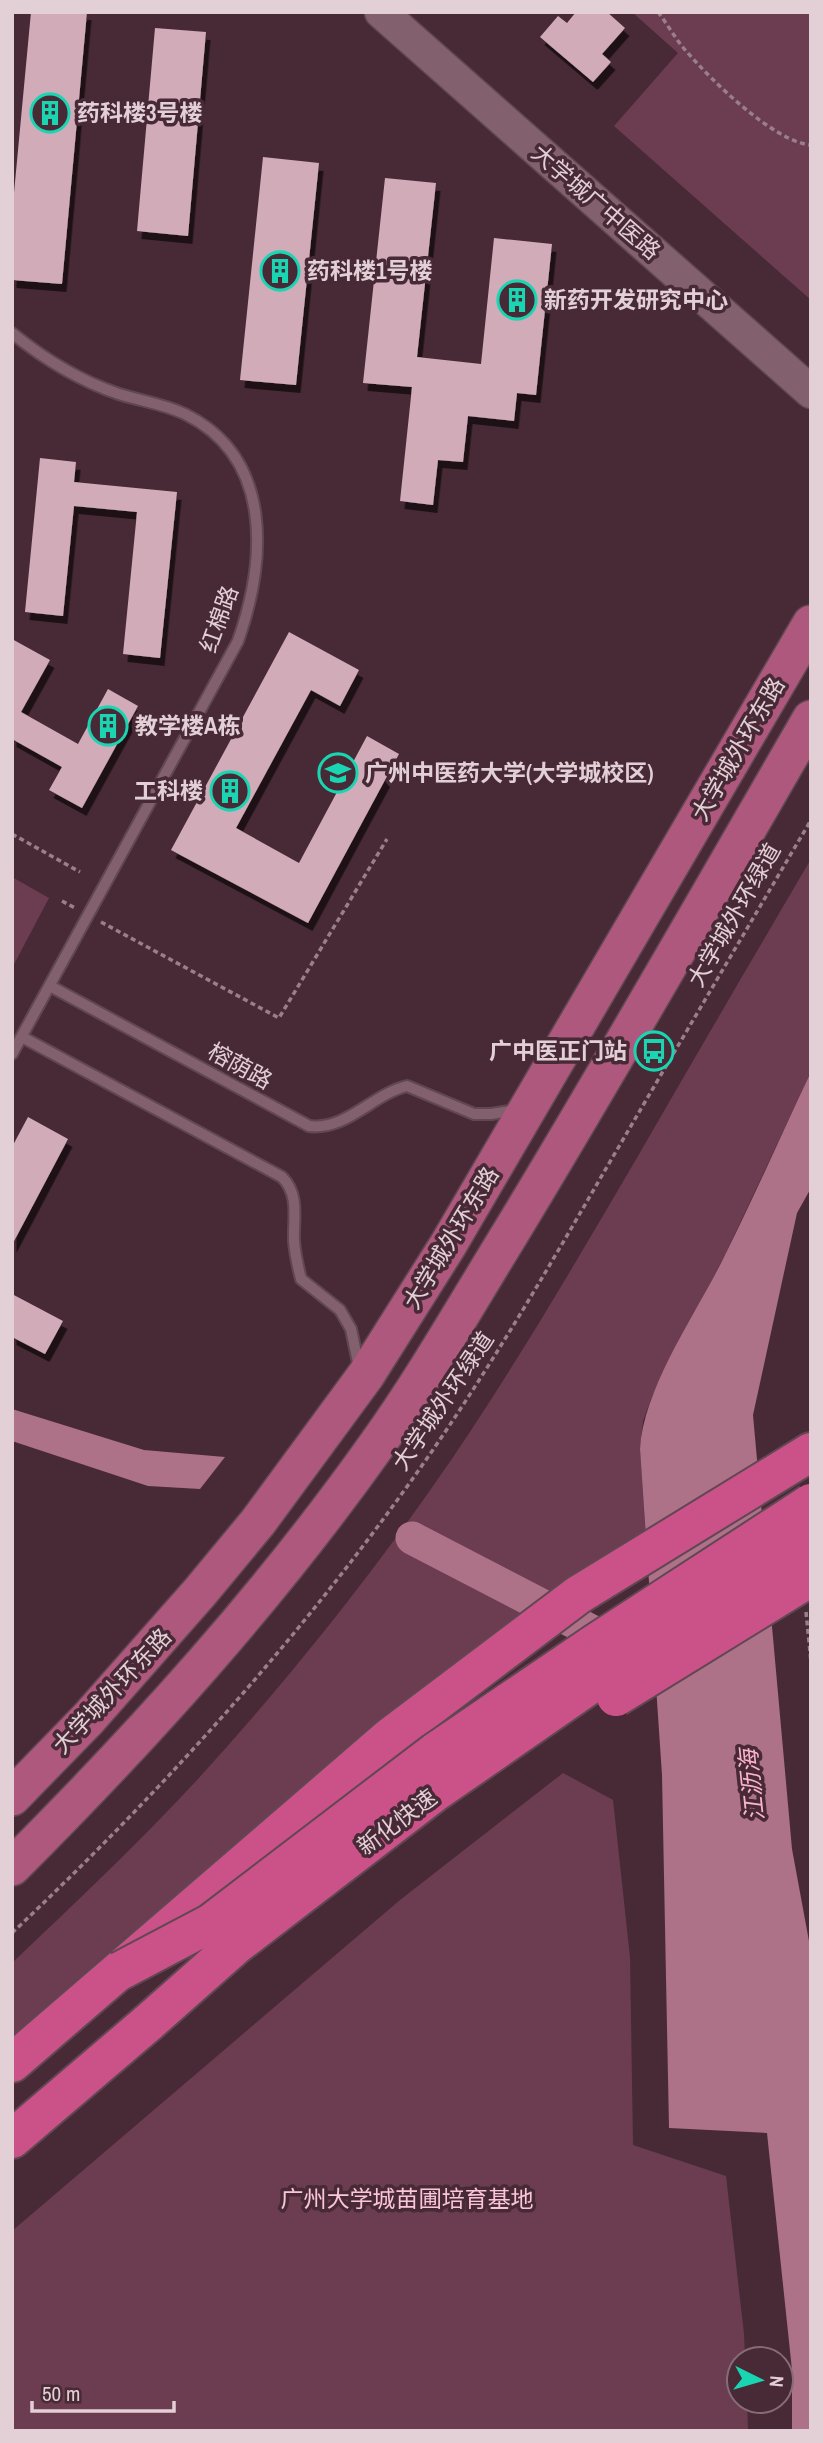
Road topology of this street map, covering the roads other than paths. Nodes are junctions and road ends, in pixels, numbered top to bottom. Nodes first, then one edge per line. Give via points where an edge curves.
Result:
1 (381, 12) edge
2 (412, 12) edge
3 (12, 333) edge
4 (811, 363) edge
5 (811, 392) edge
6 (811, 624) edge
7 (811, 719) edge
8 (50, 986) junction
9 (22, 1037) junction
10 (12, 1054) edge
11 (529, 1107) junction
12 (359, 1383) junction
13 (811, 1452) edge
14 (811, 1503) edge
15 (811, 1544) edge
16 (811, 1577) edge
17 (12, 1797) edge
18 (12, 1867) edge
19 (120, 1970) junction
20 (149, 2022) junction
21 (12, 2063) edge
22 (12, 2139) edge

1 - 5 main road, 大学城广中医路
2 - 4 main road, 大学城广中医路
3 - 8 lane, 红棉路 via 72,373 115,393 177,410 208,427 245,476 255,503 257,528 257,566 238,640
6 - 11 main road, 大学城外环东路
7 - 18 main road, 大学城外环东路 via 552,1165 434,1360 355,1474 284,1569 196,1674
8 - 9 lane, 红棉路
8 - 11 lane, 榕荫路 via 310,1126 332,1125 407,1086 474,1114
9 - 10 lane, 红棉路
9 - 12 lane via 282,1177 295,1204 294,1240 301,1279 333,1302 348,1322 357,1350
11 - 12 main road, 大学城外环东路
12 - 17 main road, 大学城外环东路 via 258,1522 200,1592 89,1719
13 - 19 highway, bridge via 578,1595 390,1737
14 - 19 highway, 新化快速, bridge via 435,1752 211,1923
15 - 20 highway, 新化快速, bridge via 698,1610 435,1793 236,1945
16 - 20 highway, bridge via 481,1779
19 - 21 highway, 新化快速
20 - 22 highway, 新化快速

